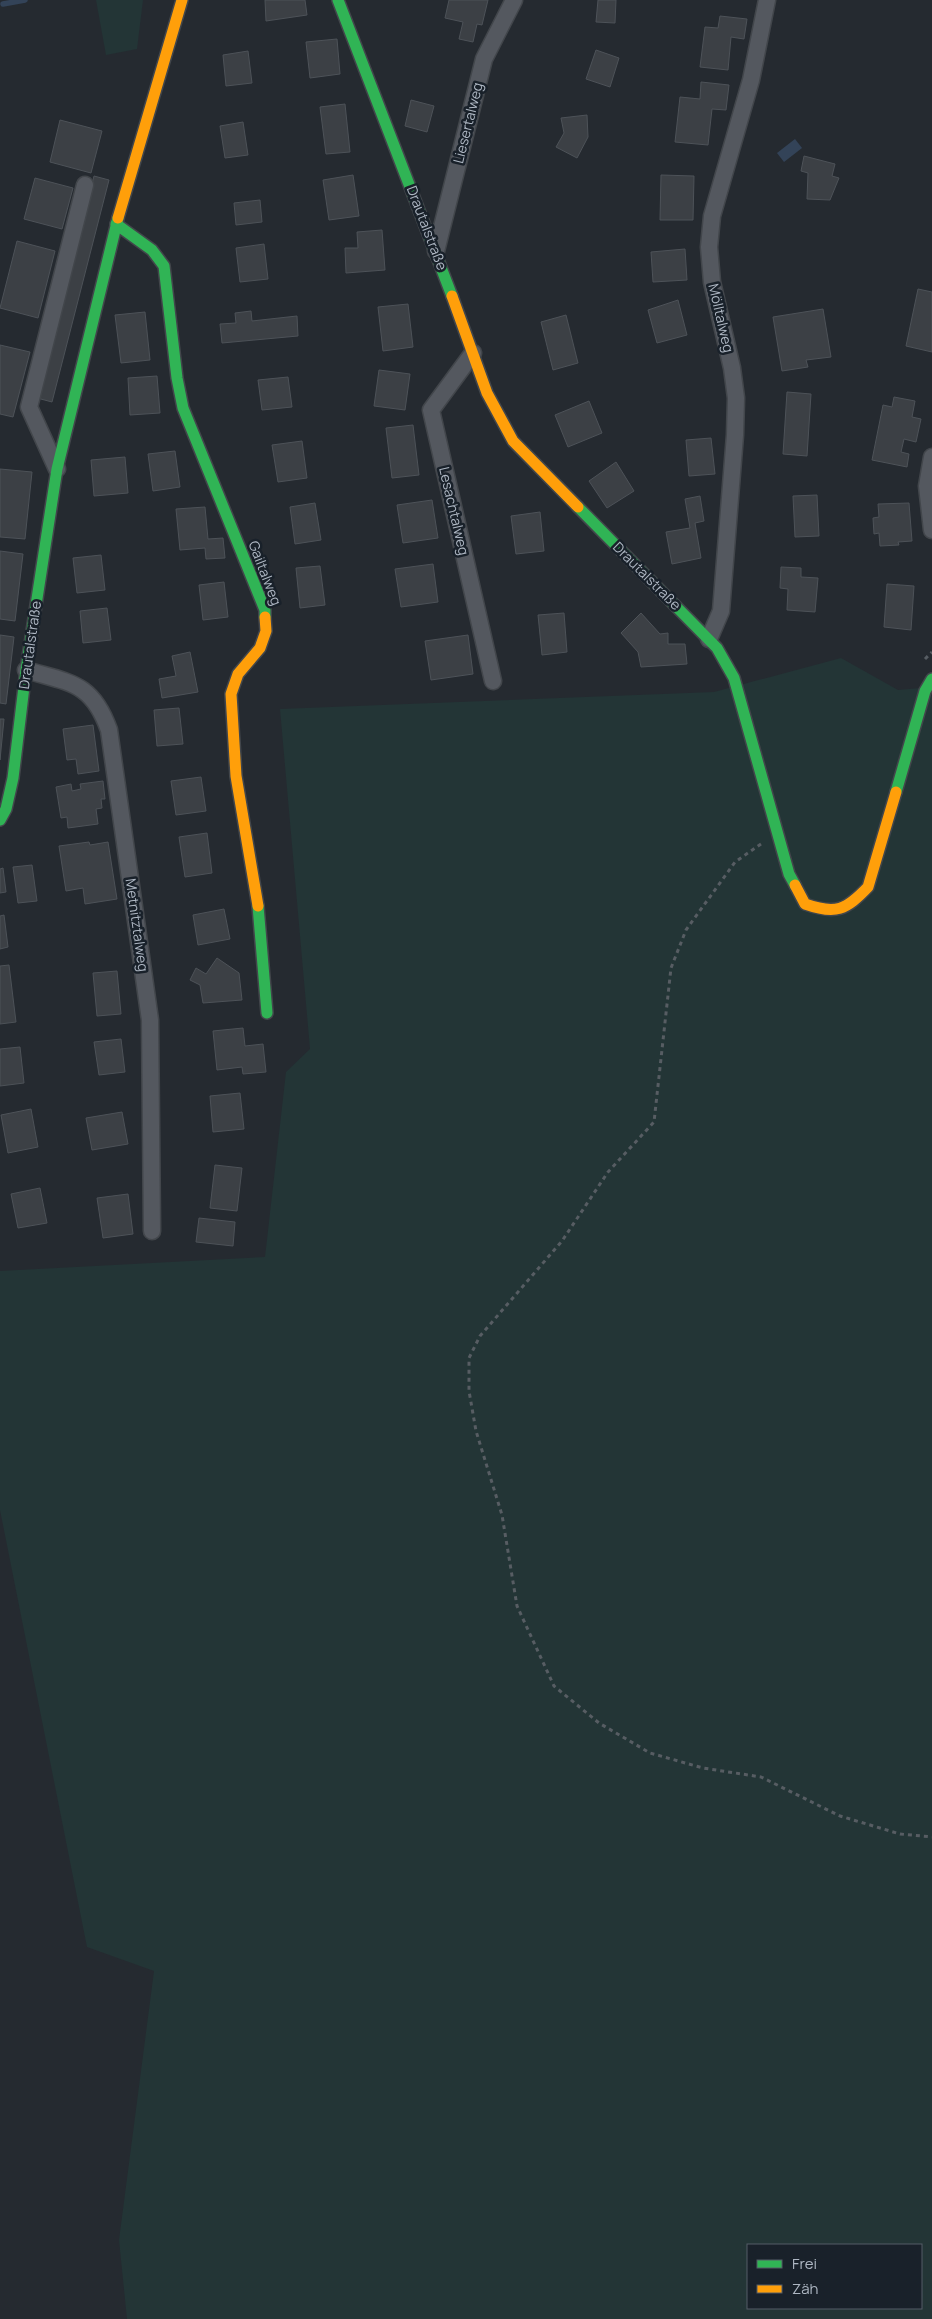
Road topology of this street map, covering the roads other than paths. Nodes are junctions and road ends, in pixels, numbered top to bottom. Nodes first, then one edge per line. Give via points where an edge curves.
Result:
1 (182, 0) edge
2 (338, 0) edge
3 (514, 0) edge
4 (767, 0) edge
5 (85, 185) dead end
6 (116, 224) junction
7 (436, 252) junction
8 (473, 353) junction
9 (932, 457) edge
10 (57, 469) junction
11 (932, 530) edge
12 (709, 639) junction
13 (26, 670) junction
14 (932, 679) edge
15 (493, 681) dead end
16 (0, 820) edge
17 (267, 1013) dead end
18 (152, 1231) dead end

1 - 6 street, Drautalstraße
2 - 7 street, Drautalstraße
3 - 7 street, Liesertalweg via 484,59
4 - 12 street, Mölltalweg via 751,80 712,216 709,247 712,282 736,398 721,611
5 - 10 street via 29,408
6 - 10 street, Drautalstraße
6 - 17 street, Gailtalweg via 152,250 164,266 183,408 265,610 266,632 260,648 238,674 231,694 236,776 257,900
7 - 8 street, Drautalstraße
8 - 12 street, Drautalstraße via 487,393 513,441
8 - 15 street, Lesachtalweg via 431,410
9 - 11 street via 927,486
10 - 13 street, Drautalstraße
12 - 14 street, Drautalstraße via 734,678 789,874 805,904 827,912 850,906 868,887 925,691
13 - 16 street, Drautalstraße via 13,778
13 - 18 street, Metnitztalweg via 71,683 90,694 102,710 109,730 150,1020

